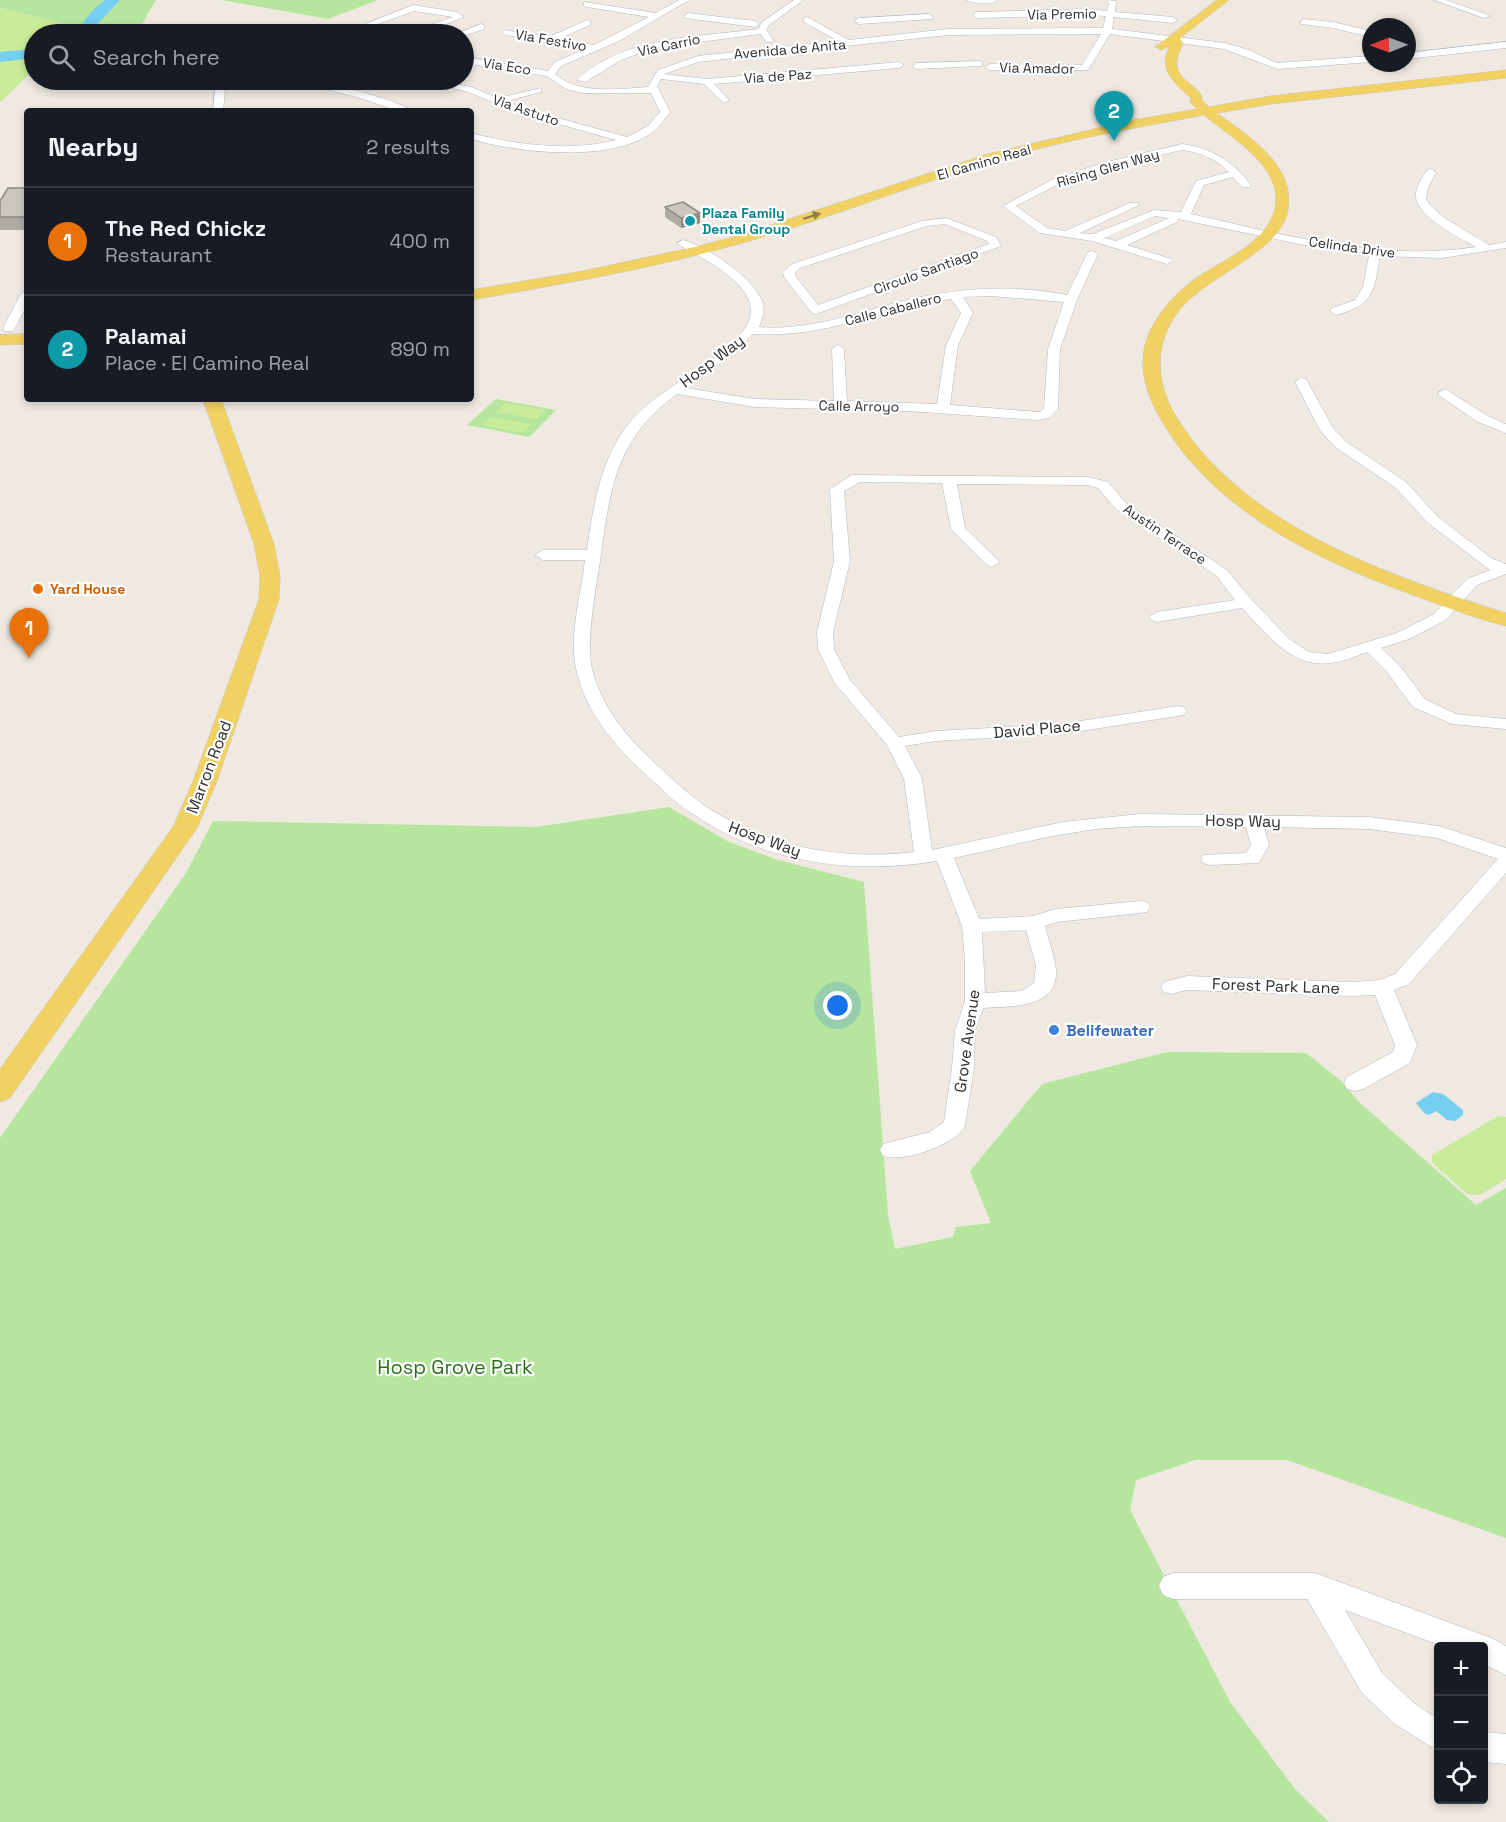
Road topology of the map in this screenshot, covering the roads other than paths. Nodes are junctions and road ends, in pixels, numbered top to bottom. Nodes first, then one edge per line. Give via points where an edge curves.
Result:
1 (685, 0) edge
2 (799, 0) edge
3 (971, 0) edge
4 (1110, 0) edge
5 (1224, 0) edge
6 (1438, 0) edge
7 (993, 1) edge
8 (587, 4) dead end
9 (919, 6) dead end
10 (698, 10) dead end
11 (1111, 14) junction
12 (977, 15) dead end
13 (657, 16) junction
14 (688, 16) junction
15 (1487, 16) dead end
16 (929, 17) junction
17 (807, 20) dead end
18 (1173, 20) dead end
19 (680, 21) dead end
20 (859, 21) dead end
21 (1304, 22) dead end
22 (587, 23) dead end
23 (371, 24) edge
24 (441, 24) edge
25 (481, 27) dead end
26 (764, 28) junction
27 (474, 29) edge
28 (1107, 31) junction
29 (506, 32) dead end
30 (943, 32) junction
31 (1362, 32) edge
32 (1174, 39) junction
33 (550, 40) junction
34 (664, 44) junction
35 (849, 44) junction
36 (1506, 45) edge
37 (595, 48) junction
38 (1416, 53) edge
39 (1157, 56) dead end
40 (698, 59) junction
41 (1362, 60) edge
42 (474, 61) edge
43 (478, 62) junction
44 (785, 63) junction
45 (474, 64) edge
46 (979, 64) dead end
47 (899, 65) dead end
48 (917, 66) dead end
49 (1506, 66) edge
50 (990, 67) dead end
51 (1159, 73) dead end
52 (550, 74) junction
53 (1506, 74) edge
54 (657, 76) junction
55 (582, 80) dead end
56 (707, 82) junction
57 (220, 90) edge
58 (342, 90) edge
59 (471, 90) edge
60 (538, 90) dead end
61 (652, 90) junction
62 (724, 100) dead end
63 (496, 101) junction
64 (1200, 106) junction
65 (219, 108) edge
66 (398, 108) edge
67 (474, 137) edge
68 (627, 140) junction
69 (1431, 172) dead end
70 (1237, 173) junction
71 (1246, 185) dead end
72 (1134, 205) dead end
73 (1185, 216) junction
74 (1173, 220) dead end
75 (1067, 234) junction
76 (1269, 234) junction
77 (1094, 238) junction
78 (1117, 245) junction
79 (1506, 245) edge
80 (689, 247) junction
81 (1488, 249) junction
82 (1375, 252) junction
83 (1092, 254) dead end
84 (1167, 261) dead end
85 (474, 284) edge
86 (954, 294) junction
87 (474, 295) edge
88 (24, 299) edge
89 (1071, 300) junction
90 (816, 310) junction
91 (1336, 311) dead end
92 (24, 328) edge
93 (824, 328) junction
94 (751, 330) junction
95 (3, 332) edge
96 (24, 338) edge
97 (838, 349) dead end
98 (1301, 382) dead end
99 (675, 390) junction
100 (1445, 393) dead end
101 (213, 402) edge
102 (841, 405) junction
103 (943, 410) junction
104 (1506, 429) edge
105 (949, 480) junction
106 (543, 555) dead end
107 (594, 555) junction
108 (992, 561) dead end
109 (1503, 569) edge
110 (1246, 603) junction
111 (1452, 603) junction
112 (1157, 617) dead end
113 (1506, 620) edge
114 (1370, 646) junction
115 (1178, 711) dead end
116 (1506, 724) edge
117 (895, 743) junction
118 (1253, 821) junction
119 (1506, 855) edge
120 (934, 857) junction
121 (1210, 859) dead end
122 (1506, 861) edge
123 (1140, 907) dead end
124 (1034, 923) junction
125 (972, 926) junction
126 (1171, 987) dead end
127 (1382, 987) junction
128 (975, 1001) junction
129 (1355, 1083) dead end
130 (0, 1091) edge
131 (891, 1150) dead end
132 (1173, 1586) dead end
133 (1315, 1586) junction
134 (1465, 1642) edge
135 (1488, 1651) edge
136 (1506, 1661) edge
137 (1434, 1733) edge
138 (1488, 1747) edge
139 (1506, 1749) edge

1 - 13 street
2 - 26 street
3 - 7 street
4 - 11 street
5 - 32 main road
6 - 15 street
8 - 13 street
9 - 16 street
10 - 14 street
11 - 12 street, Via Premio
11 - 18 street, Via Premio
11 - 28 street
13 - 37 street
14 - 19 street
14 - 26 street
16 - 20 street
16 - 30 street
17 - 35 street
21 - 31 street
22 - 33 street
23 - 24 street via 413,8 460,17
25 - 27 street
26 - 34 street, Via Carrio
26 - 44 street
28 - 30 street, Avenida de Anita
28 - 32 street, Avenida de Anita
28 - 50 street, Via Amador via 1085,68
29 - 33 street, Via Festivo
30 - 35 street, Avenida de Anita via 928,38
32 - 39 main road via 1165,42
32 - 41 street, Avenida de Anita via 1240,50 1275,66
32 - 64 main road via 1178,44 1170,58 1172,73 1197,97
33 - 37 street, Via Festivo
34 - 40 street
34 - 55 street, Via Carrio via 618,58
35 - 44 street, Avenida de Anita
36 - 38 street
37 - 52 street via 558,64
40 - 44 street, Avenida de Anita
40 - 54 street, Avenida de Anita
42 - 43 street, Via Eco
43 - 45 street
43 - 52 street, Via Eco
44 - 47 street, Via de Paz
44 - 56 street, Via de Paz
46 - 48 street, Via Amador via 944,61
49 - 64 main road, El Camino Real via 1374,79
51 - 64 main road
52 - 61 street, Via Eco via 556,81 576,88
53 - 64 main road, El Camino Real
54 - 56 street, Via de Paz
54 - 61 street
56 - 62 street
57 - 65 street
58 - 66 street
59 - 63 street, Via Astuto
60 - 63 street
61 - 68 street via 665,112 651,129
63 - 68 street, Via Astuto
64 - 76 main road via 1254,149 1278,175 1284,204
64 - 80 main road, El Camino Real via 1085,124 978,151 727,231
67 - 68 street via 535,150 585,148
69 - 81 street via 1420,195 1422,204
70 - 71 street, Rising Glen Way
70 - 73 street via 1200,183
70 - 75 street, Rising Glen Way via 1199,149 1182,147 1107,165 1058,182 1008,206 1044,231
72 - 75 street
73 - 76 street
73 - 77 street via 1154,213
74 - 78 street
75 - 77 street, Rising Glen Way
76 - 82 street, Celinda Drive
76 - 111 main road via 1188,292 1161,325 1151,365 1166,417 1220,482 1262,513 1369,572
77 - 78 street, Rising Glen Way
78 - 84 street, Rising Glen Way
79 - 81 street, Celinda Drive
80 - 85 main road, El Camino Real
80 - 87 main road, El Camino Real via 578,277
80 - 94 street, Hosp Way via 750,289 758,308
81 - 82 street, Celinda Drive via 1433,255
82 - 91 street via 1369,287 1360,302
83 - 89 street
86 - 89 street, Calle Caballero via 1011,292
86 - 93 street, Calle Caballero
86 - 103 street via 967,313 952,345
88 - 95 street
89 - 103 street, Calle Arroyo via 1054,349 1051,409 1044,415
90 - 90 street, Circulo Santiago via 828,306 995,246 992,239 946,221 796,266 789,272 790,277
90 - 93 street
92 - 95 main road
93 - 94 street, Calle Caballero via 770,333
94 - 99 street, Hosp Way
95 - 96 main road
97 - 102 street
98 - 109 street via 1326,430 1340,444 1401,485 1432,520 1485,561
99 - 102 street, Calle Arroyo via 716,400
99 - 107 street, Hosp Way via 636,423 624,439 603,493
100 - 104 street via 1483,419
101 - 130 main road, Marron Road via 264,544 270,576 269,599 206,781 185,828
102 - 103 street, Calle Arroyo
105 - 108 street via 958,529
105 - 110 street, Austin Terrace via 1088,481 1103,485 1122,506 1222,573
105 - 117 street, Austin Terrace via 857,478 837,489 842,561 825,632 826,649 842,682
106 - 107 street
107 - 120 street, Hosp Way via 583,639 584,667 598,709 629,750 698,810 756,840 812,856 876,861
109 - 111 street, Austin Terrace via 1472,582
110 - 112 street
110 - 114 street, Austin Terrace via 1282,642 1305,656 1329,659
111 - 113 main road
111 - 114 street, Austin Terrace via 1440,616 1403,636
114 - 116 street via 1394,669 1419,703 1452,719
115 - 117 street, David Place via 1061,729 936,736
117 - 120 street, Grove Avenue via 913,779
118 - 119 street, Hosp Way via 1369,823 1413,828 1439,832
118 - 120 street, Hosp Way via 1108,822
118 - 121 street via 1260,845 1252,859
120 - 125 street, Grove Avenue
122 - 127 street via 1402,979
123 - 124 street via 1056,916
124 - 125 street
124 - 128 street via 1046,966 1044,987 1027,998
125 - 128 street, Grove Avenue
126 - 127 street, Forest Park Lane via 1187,983
127 - 129 street via 1406,1045 1402,1057
128 - 131 street, Grove Avenue via 965,1030 954,1126 937,1139
132 - 133 street
133 - 134 street
133 - 137 street via 1372,1683
135 - 136 street
138 - 139 street

